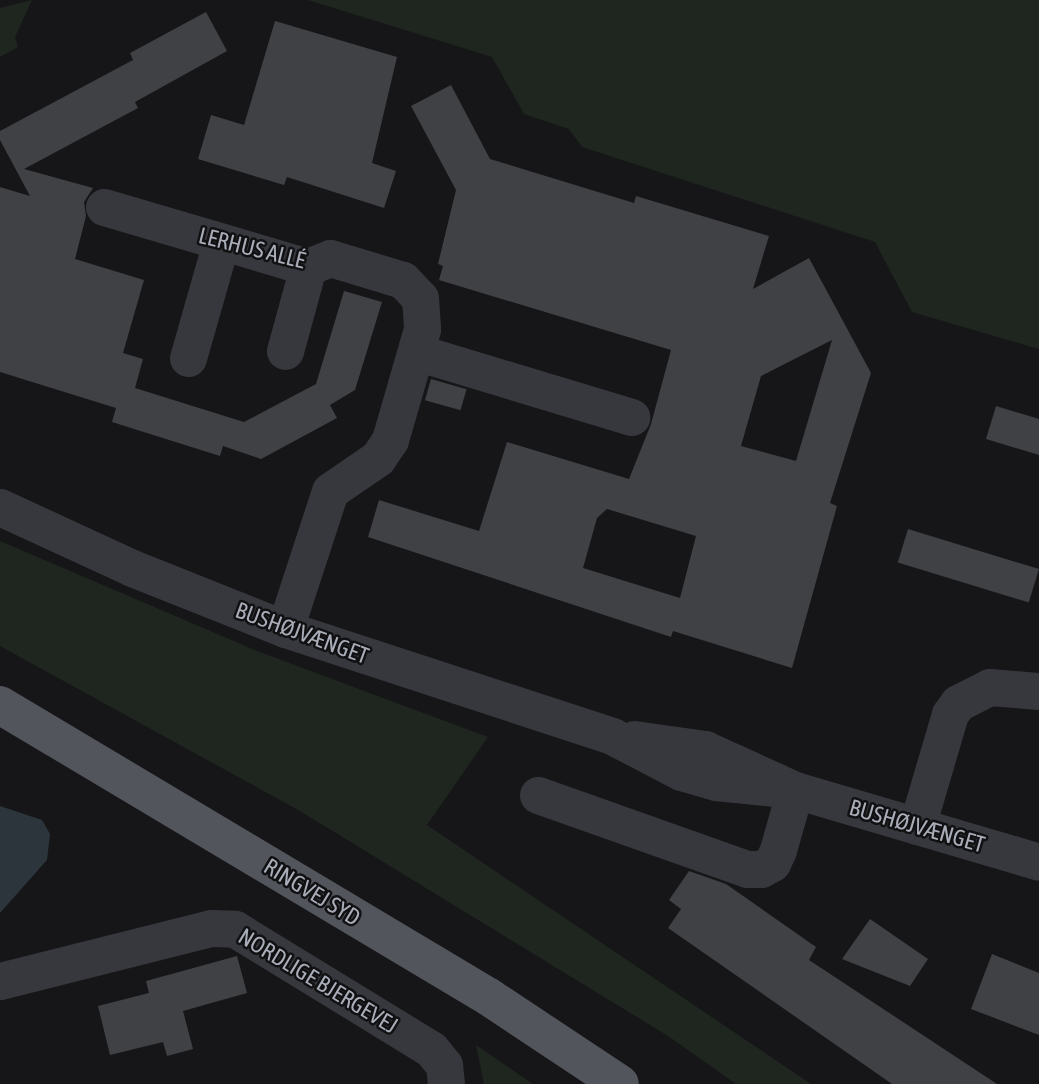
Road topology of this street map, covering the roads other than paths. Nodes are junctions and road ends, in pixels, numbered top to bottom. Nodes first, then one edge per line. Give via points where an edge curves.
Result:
1 (103, 207) dead end
2 (221, 242) junction
3 (308, 267) junction
4 (285, 351) dead end
5 (416, 352) junction
6 (188, 358) dead end
7 (631, 416) dead end
8 (0, 507) edge
9 (285, 629) junction
10 (1039, 691) edge
11 (0, 705) edge
12 (795, 790) junction
13 (538, 794) dead end
14 (917, 826) junction
15 (1039, 862) edge
16 (0, 981) edge
17 (446, 1084) edge
18 (620, 1084) edge

1 - 2 street, LERHUS ALLÉ
2 - 3 street, LERHUS ALLÉ
2 - 6 street
3 - 4 street
3 - 5 street, LERHUS ALLÉ via 330,258 413,286 423,314
5 - 7 street
5 - 9 street, LERHUS ALLÉ via 385,450 330,491 325,500
8 - 9 street, BUSHØJVÆNGET via 132,568
9 - 12 street, BUSHØJVÆNGET via 612,736 681,772 716,782
10 - 14 street via 989,687 958,703 950,714
11 - 18 main road, RINGVEJ SYD via 489,997
12 - 13 street via 778,850 772,863 761,869 747,869
12 - 14 street, BUSHØJVÆNGET
14 - 15 street, BUSHØJVÆNGET
16 - 17 street, NORDLIGE BJERGEVEJ via 211,928 235,929 431,1049 444,1065

